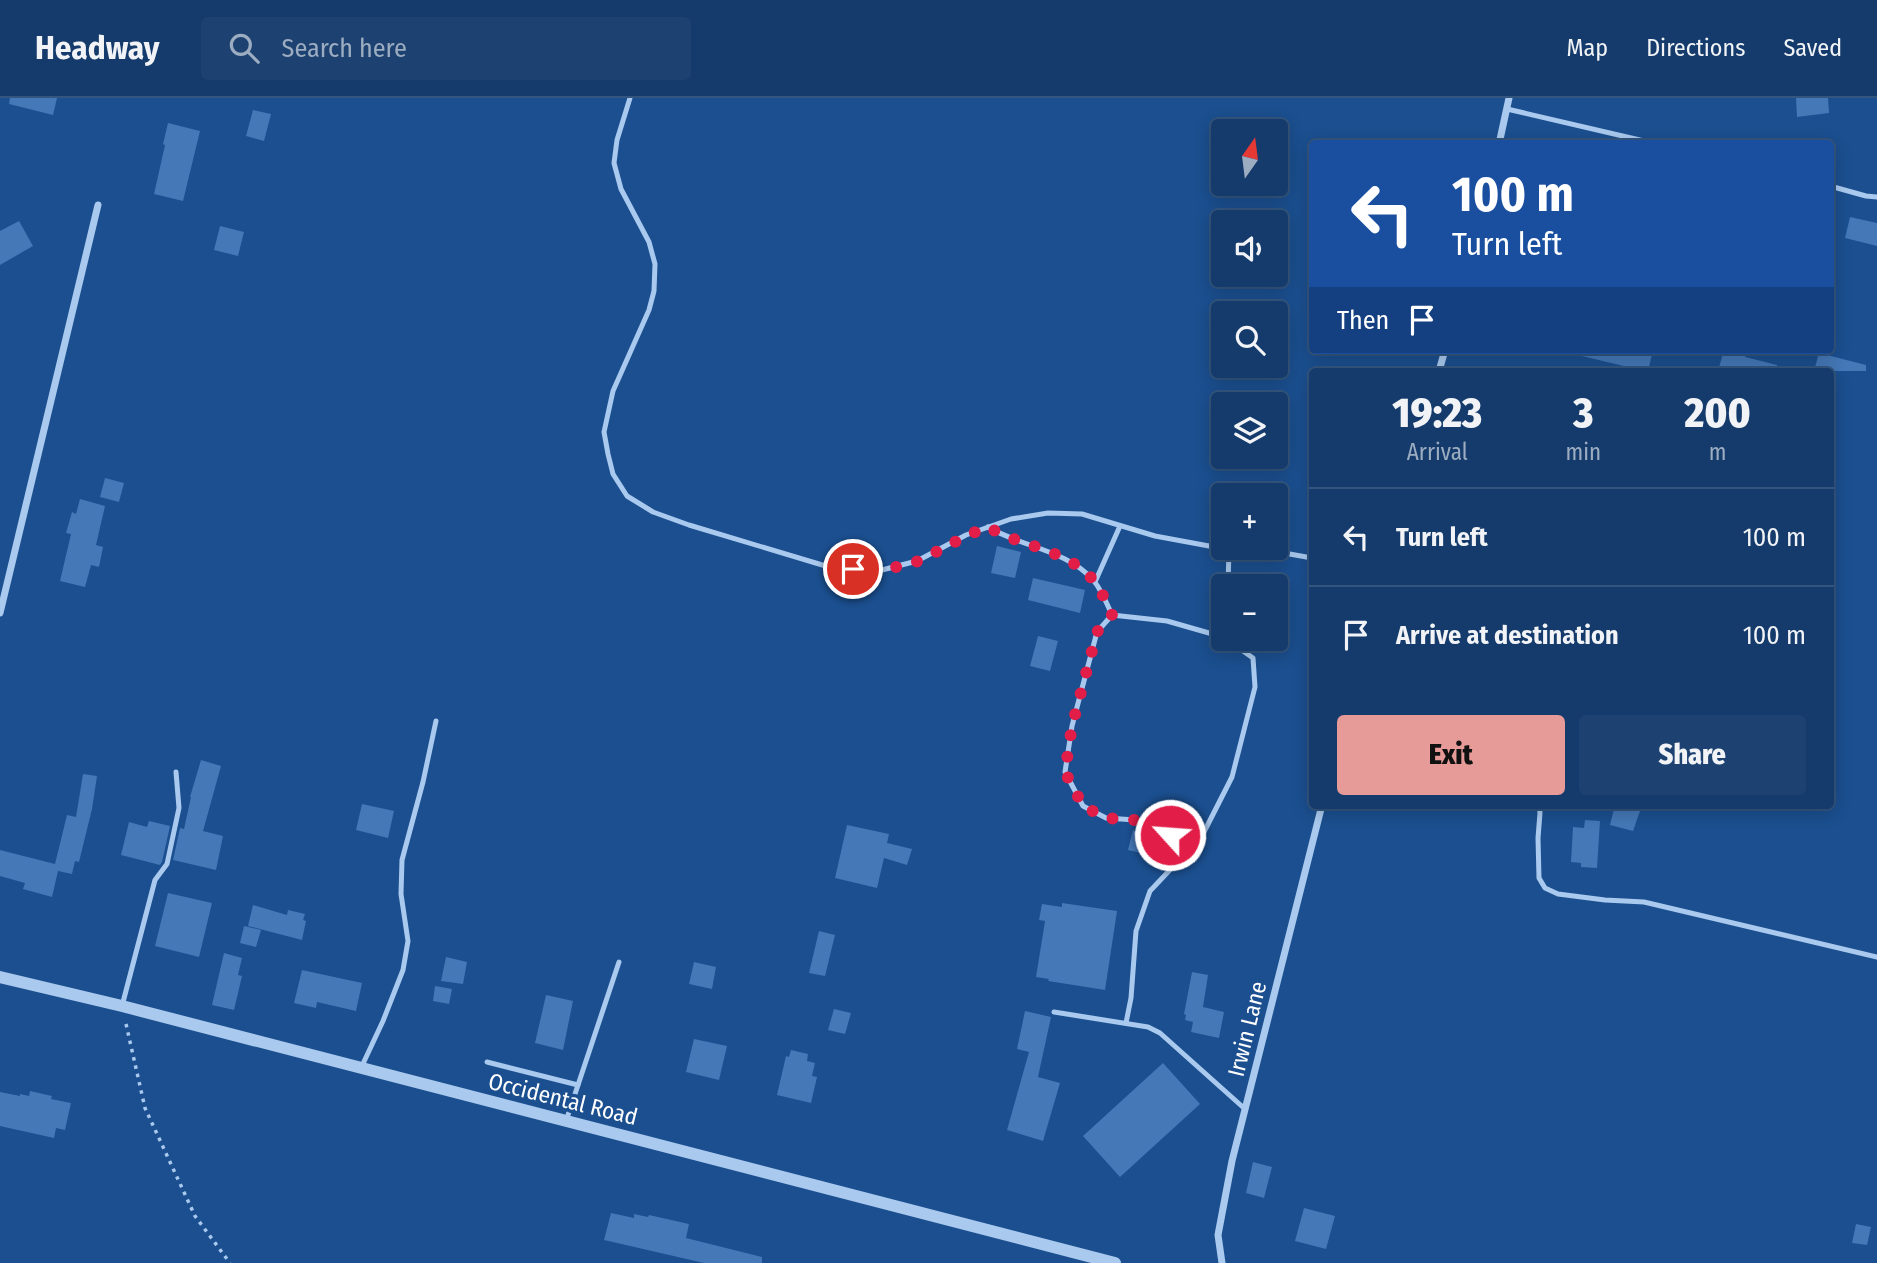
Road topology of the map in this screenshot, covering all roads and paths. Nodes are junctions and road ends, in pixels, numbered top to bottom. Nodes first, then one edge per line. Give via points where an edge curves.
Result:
1 (630, 98) edge
2 (1509, 98) edge
3 (1507, 109) junction
4 (1500, 140) edge
5 (1640, 140) edge
6 (1834, 187) edge
7 (1877, 197) edge
8 (97, 205) dead end
9 (1120, 526) junction
10 (988, 527) junction
11 (1211, 546) edge
12 (1288, 554) edge
13 (1309, 557) edge
14 (1095, 582) junction
15 (0, 613) edge
16 (1112, 615) junction
17 (1211, 634) edge
18 (1243, 651) edge
19 (436, 721) dead end
20 (176, 772) dead end
21 (1321, 809) edge
22 (1540, 809) edge
23 (1189, 849) junction
24 (1877, 957) edge
25 (619, 962) dead end
26 (0, 977) edge
27 (122, 1006) junction
28 (1054, 1012) dead end
29 (1126, 1023) junction
30 (487, 1062) dead end
31 (361, 1068) junction
32 (578, 1085) junction
33 (1245, 1109) junction
34 (566, 1121) junction
35 (230, 1263) edge
36 (1115, 1263) edge
37 (1222, 1263) edge

1 - 10 lane via 614,163 655,264 649,310 613,391 604,432 613,474 627,496 689,525 829,567 878,571 917,561
2 - 3 street
3 - 4 street
3 - 5 lane
6 - 7 lane
8 - 15 street
9 - 10 lane via 1082,514 1048,513
9 - 11 lane
9 - 14 lane
10 - 14 lane via 1062,557
12 - 13 lane
14 - 16 lane
16 - 17 lane via 1167,621
16 - 23 lane via 1097,632 1065,772 1083,806 1106,818 1150,821
18 - 23 lane via 1253,658 1255,687 1232,777 1202,836
19 - 31 lane via 401,860 408,941 403,970
20 - 27 lane via 178,808 167,864 155,880
21 - 33 street, Irwin Lane
22 - 24 lane via 1539,878 1545,888 1558,894 1644,902
23 - 29 lane via 1150,891 1136,931
25 - 32 lane
26 - 27 street, Occidental Road
27 - 31 street, Occidental Road
27 - 35 path via 145,1108 195,1216
28 - 29 lane
29 - 33 lane via 1160,1033
30 - 32 lane
31 - 34 street, Occidental Road
32 - 34 lane
33 - 37 street, Irwin Lane via 1218,1235
34 - 36 street, Occidental Road

